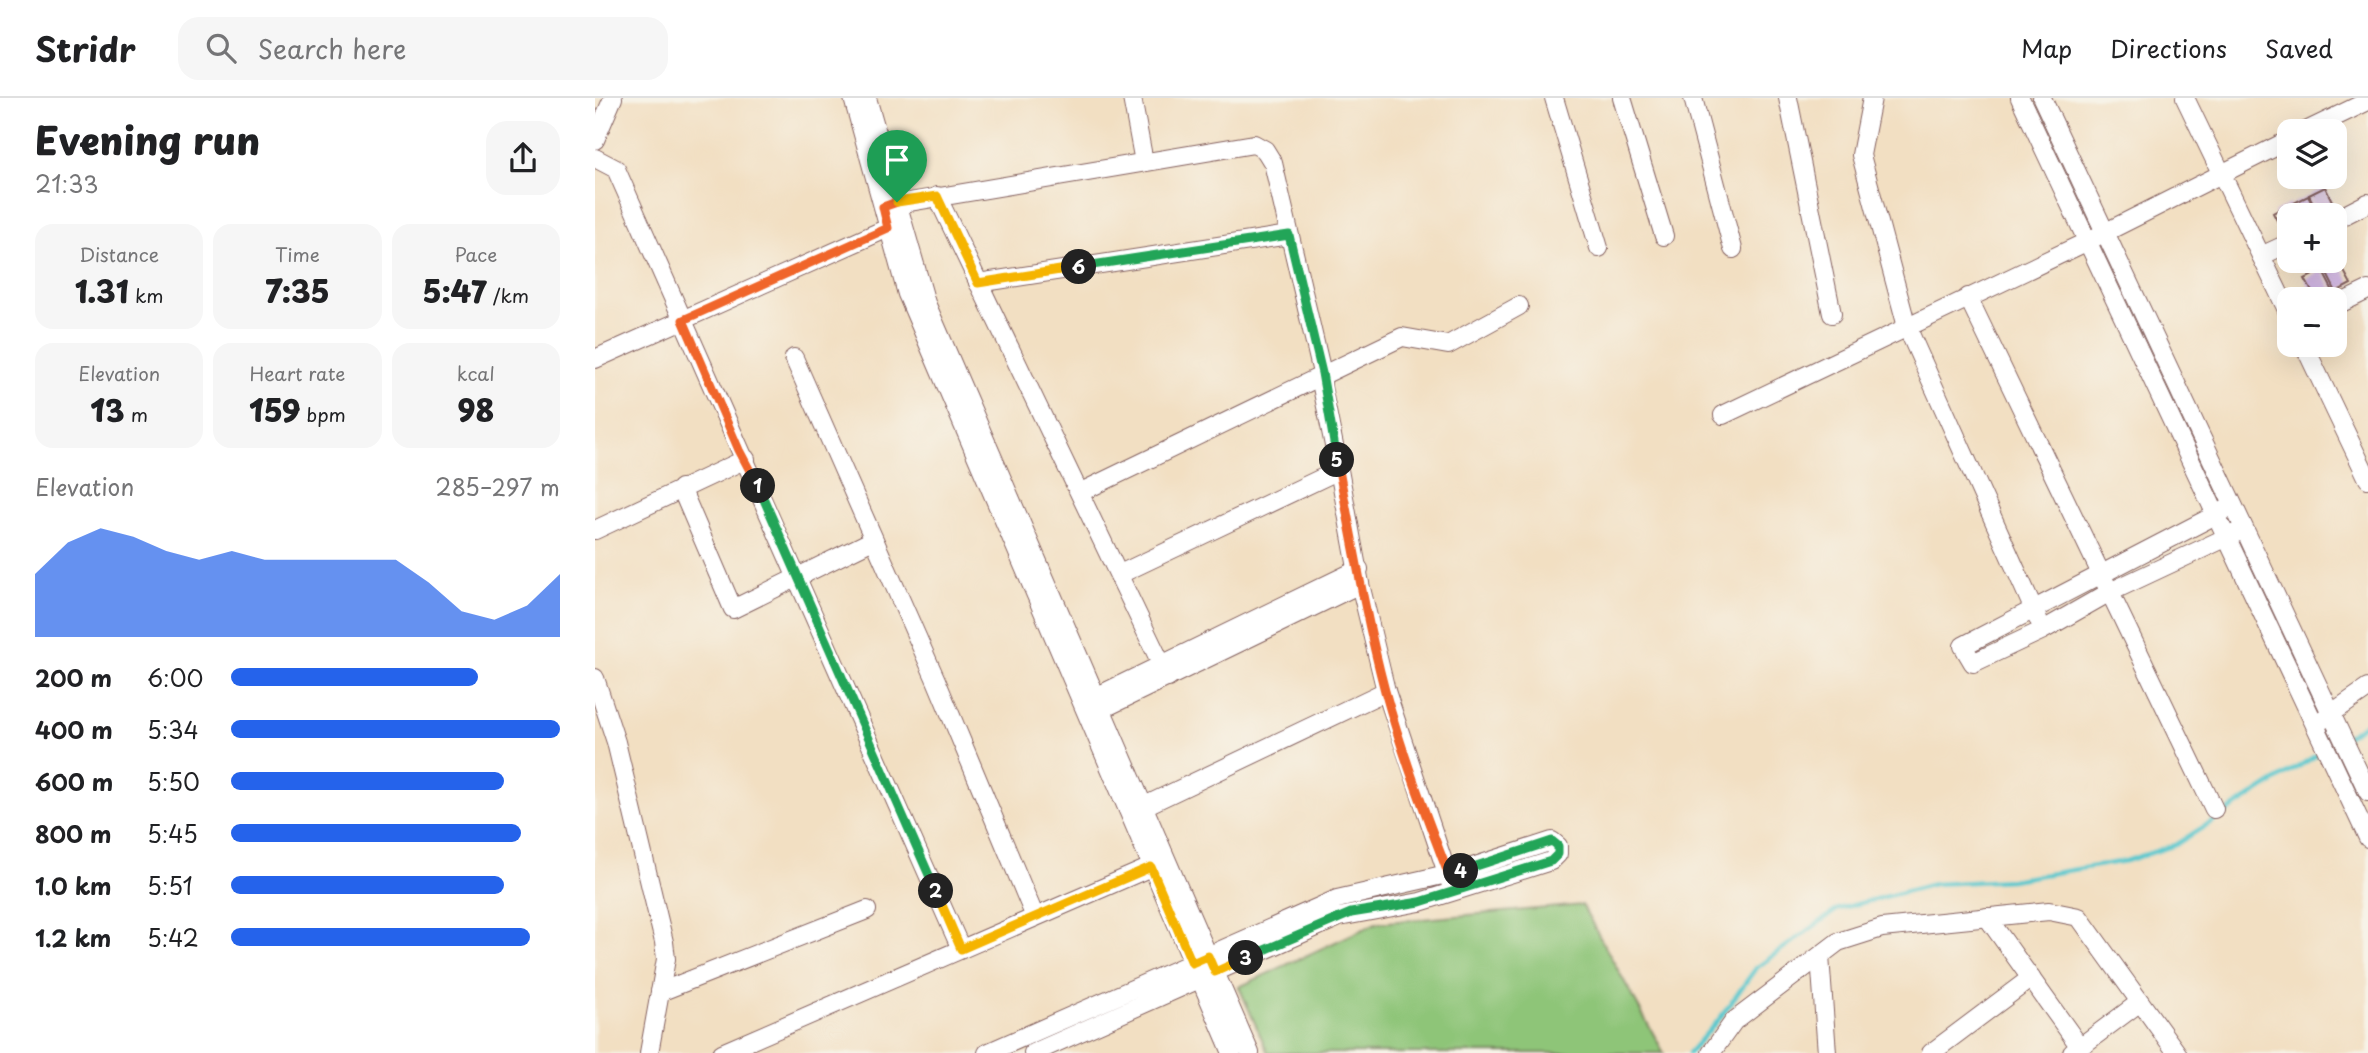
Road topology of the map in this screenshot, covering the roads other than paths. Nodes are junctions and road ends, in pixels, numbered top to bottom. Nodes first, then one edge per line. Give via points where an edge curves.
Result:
1 (613, 98) edge
2 (853, 98) edge
3 (867, 98) edge
4 (1132, 98) edge
5 (1554, 98) edge
6 (1622, 98) edge
7 (1693, 98) edge
8 (1788, 98) edge
9 (1872, 98) edge
10 (2020, 98) edge
11 (2042, 98) edge
12 (2185, 98) edge
13 (2368, 101) edge
14 (2331, 119) edge
15 (595, 140) edge
16 (2277, 146) edge
17 (595, 158) edge
18 (1144, 162) junction
19 (2221, 174) junction
20 (937, 196) junction
21 (2368, 203) edge
22 (890, 205) junction
23 (2347, 214) edge
24 (888, 228) junction
25 (2103, 233) junction
26 (1289, 235) junction
27 (1664, 236) dead end
28 (2086, 242) junction
29 (1599, 248) dead end
30 (1734, 249) dead end
31 (2277, 249) edge
32 (2261, 257) junction
33 (978, 283) junction
34 (2277, 290) edge
35 (2368, 290) edge
36 (1968, 297) junction
37 (2347, 300) edge
38 (1520, 306) dead end
39 (1832, 314) dead end
40 (683, 320) junction
41 (1907, 327) junction
42 (2310, 357) edge
43 (794, 358) dead end
44 (595, 359) edge
45 (1322, 373) junction
46 (1723, 415) dead end
47 (746, 459) junction
48 (1339, 470) junction
49 (2368, 479) edge
50 (681, 488) junction
51 (1081, 492) junction
52 (2233, 506) junction
53 (2217, 515) junction
54 (2244, 529) junction
55 (595, 530) edge
56 (2227, 537) junction
57 (873, 540) junction
58 (1120, 574) junction
59 (2102, 574) junction
60 (1360, 576) junction
61 (797, 577) junction
62 (2110, 592) junction
63 (2033, 610) junction
64 (2043, 631) junction
65 (1165, 671) junction
66 (595, 678) edge
67 (2368, 688) edge
68 (1385, 691) junction
69 (1091, 707) junction
70 (2332, 713) junction
71 (2317, 724) junction
72 (2362, 763) edge
73 (2339, 774) junction
74 (2368, 792) edge
75 (2214, 809) dead end
76 (1135, 810) junction
77 (2368, 838) edge
78 (1151, 867) junction
79 (1448, 873) junction
80 (1453, 891) junction
81 (867, 910) dead end
82 (1035, 917) junction
83 (1987, 917) junction
84 (961, 949) junction
85 (1820, 956) junction
86 (1204, 967) junction
87 (2031, 978) junction
88 (660, 992) junction
89 (2140, 1002) junction
90 (2076, 1050) edge
91 (649, 1053) edge
92 (722, 1053) edge
93 (987, 1053) edge
94 (1033, 1053) edge
95 (1232, 1053) edge
96 (1250, 1053) edge
97 (1711, 1053) edge
98 (1827, 1053) edge
99 (1931, 1053) edge
100 (2177, 1053) edge

1 - 15 street
2 - 22 street
3 - 22 street
4 - 18 street
5 - 29 street
6 - 27 street
7 - 30 street
8 - 39 street
9 - 41 street via 1861,155
10 - 28 street
11 - 25 street
12 - 19 street
13 - 14 street
16 - 19 street
17 - 40 street via 617,169
18 - 20 street
18 - 26 street via 1254,144 1265,150 1273,163
19 - 25 street
19 - 32 street
20 - 22 street
20 - 33 street
21 - 23 street
22 - 24 street
22 - 69 street
24 - 40 street
24 - 69 street via 907,295
25 - 28 street
25 - 52 street
26 - 33 street
26 - 45 street
28 - 36 street
28 - 53 street
31 - 32 street
32 - 34 street
33 - 51 street
35 - 37 street
36 - 41 street
36 - 59 street
38 - 45 street via 1448,345 1402,337
40 - 44 street
40 - 47 street
41 - 46 street
41 - 63 street
42 - 49 street
43 - 57 street
45 - 48 street
45 - 51 street
47 - 50 street
47 - 61 street
48 - 58 street
48 - 60 street
50 - 55 street
50 - 61 street via 733,609
51 - 58 street
52 - 53 street
52 - 54 street
53 - 56 street
53 - 59 street
54 - 56 street
54 - 70 street
56 - 62 street
56 - 71 street
57 - 61 street
57 - 82 street
58 - 65 street
59 - 62 street
59 - 63 street
60 - 65 street
60 - 68 street
61 - 84 street
62 - 64 street
62 - 75 street
63 - 64 street
63 - 64 street via 1963,646 1973,663
65 - 69 street
66 - 88 street via 617,742 664,942
67 - 70 street
68 - 76 street
68 - 79 street
69 - 76 street
70 - 71 street
70 - 72 street
71 - 73 street
72 - 73 street
72 - 74 street
73 - 77 street
76 - 78 street
76 - 86 street
78 - 82 street
78 - 86 street
79 - 80 street
79 - 80 street via 1552,841 1558,846 1551,861
79 - 86 street via 1338,899
80 - 86 street via 1339,917
81 - 88 street
82 - 84 street
83 - 85 street via 1882,928 1837,942
83 - 87 street
83 - 89 street via 2049,911 2079,916
84 - 92 street
85 - 97 street via 1734,1021
85 - 98 street
86 - 93 street
86 - 94 street
86 - 95 street
86 - 96 street
87 - 90 street
87 - 99 street
88 - 91 street
89 - 90 street
89 - 100 street

